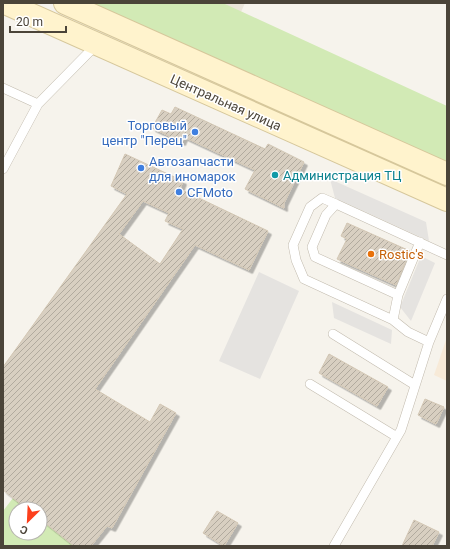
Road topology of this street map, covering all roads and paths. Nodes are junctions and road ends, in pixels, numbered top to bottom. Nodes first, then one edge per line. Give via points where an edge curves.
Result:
1 (6, 3) edge
2 (65, 3) edge
3 (108, 22) junction
4 (97, 44) junction
5 (3, 88) edge
6 (38, 104) junction
7 (3, 170) edge
8 (447, 174) edge
9 (447, 200) edge
10 (336, 204) junction
11 (420, 242) junction
12 (447, 254) edge
13 (398, 295) junction
14 (447, 299) edge
15 (393, 320) junction
16 (333, 334) dead end
17 (429, 342) junction
18 (310, 384) dead end
19 (416, 385) junction
20 (397, 437) junction
21 (338, 544) edge

1 - 4 main road, Центральная улица
2 - 3 main road, Центральная улица
3 - 4 main road
3 - 8 main road, Центральная улица
4 - 6 lane
4 - 9 main road, Центральная улица
5 - 6 lane
6 - 7 lane
10 - 11 lane
10 - 13 lane via 326,215 312,247 315,257
10 - 15 lane via 322,198 310,207 293,245 304,280
11 - 12 lane
11 - 13 lane
13 - 15 lane
14 - 17 lane
15 - 17 lane via 408,332
16 - 19 lane
17 - 19 lane
18 - 20 lane
19 - 20 lane
20 - 21 lane

